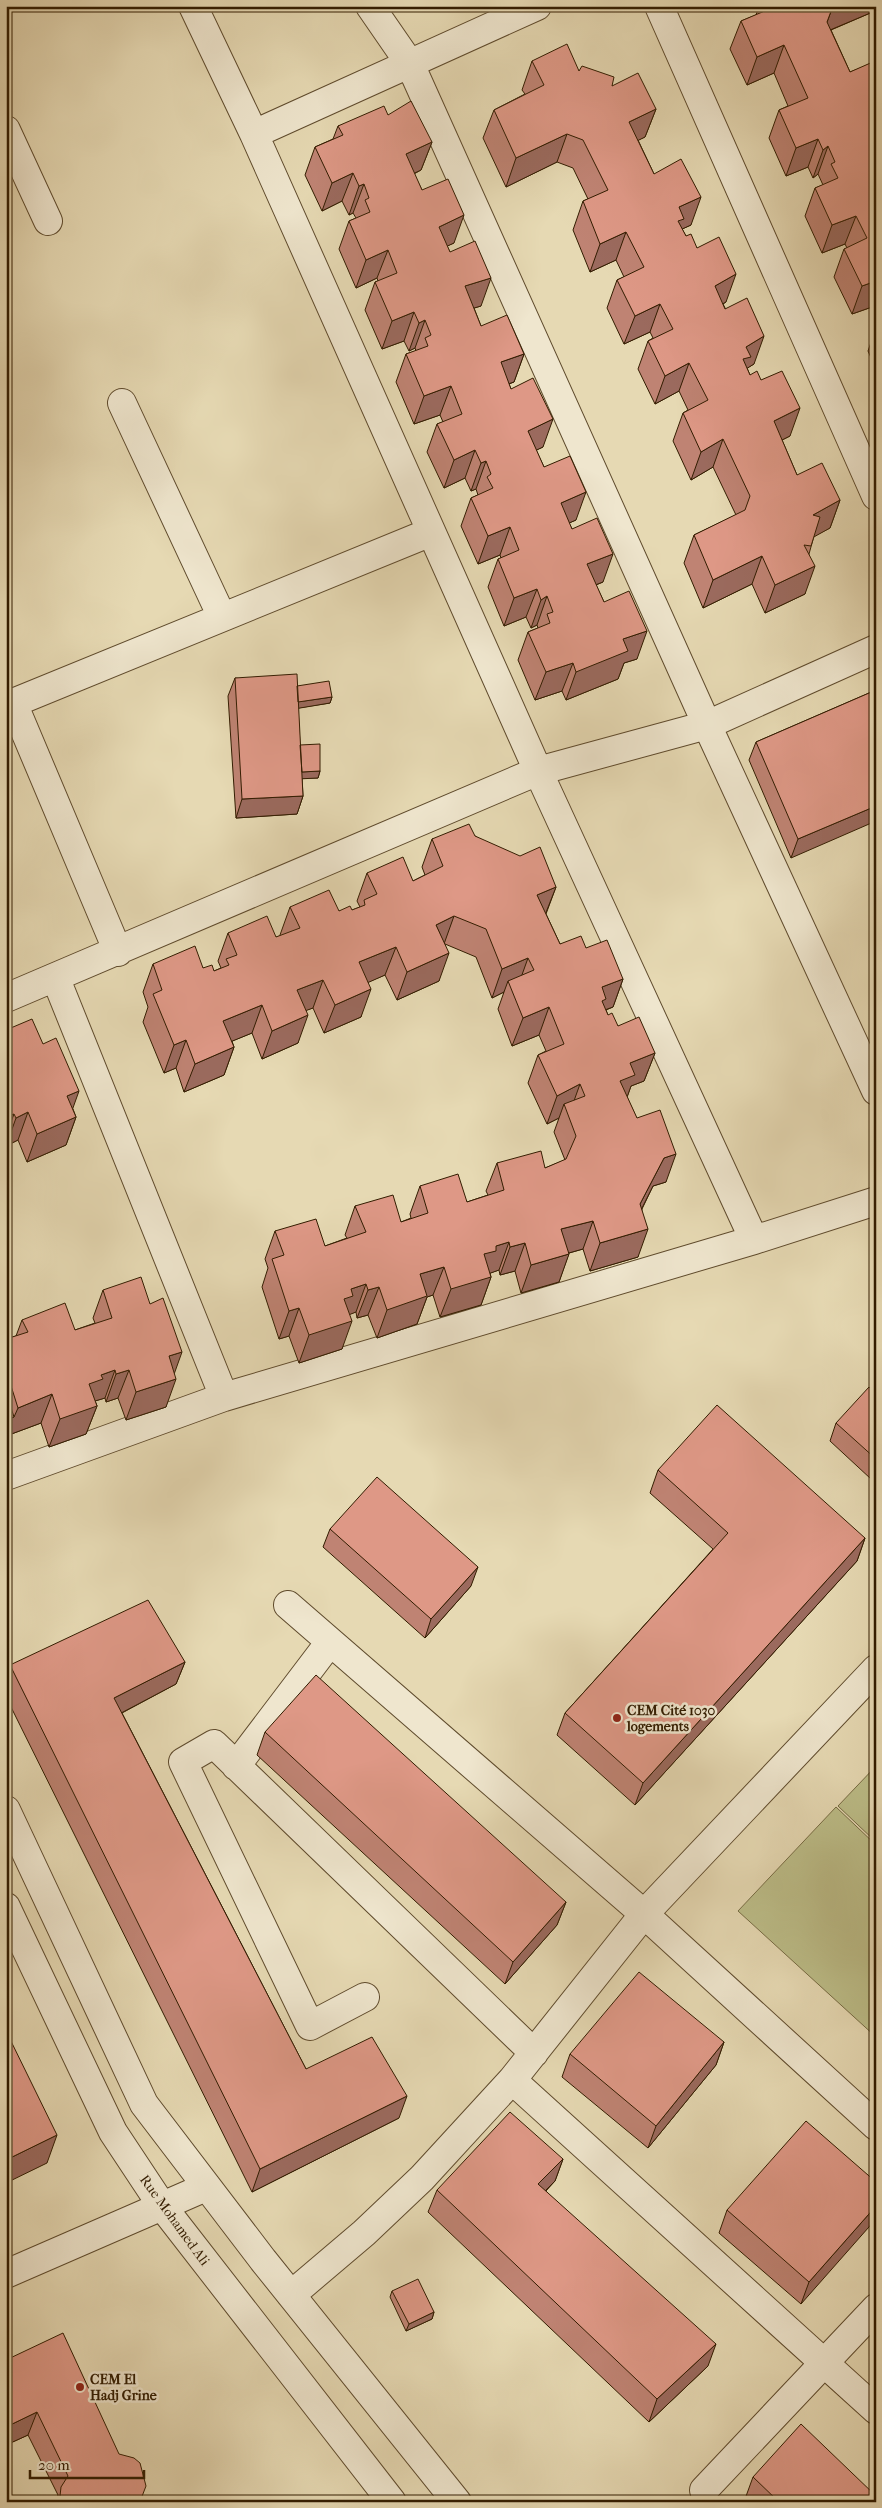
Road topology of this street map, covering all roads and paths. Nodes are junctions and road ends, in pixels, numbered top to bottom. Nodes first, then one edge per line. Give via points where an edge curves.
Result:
1 (193, 6) edge
2 (370, 6) edge
3 (537, 6) edge
4 (659, 6) edge
5 (410, 64) junction
6 (6, 130) edge
7 (254, 134) junction
8 (48, 221) dead end
9 (122, 403) dead end
10 (876, 496) edge
11 (431, 532) junction
12 (222, 617) junction
13 (876, 649) edge
14 (9, 696) edge
15 (707, 725) junction
16 (538, 770) junction
17 (118, 952) junction
18 (56, 979) junction
19 (6, 998) edge
20 (876, 1091) edge
21 (876, 1201) edge
22 (754, 1240) junction
23 (224, 1397) junction
24 (6, 1476) edge
25 (288, 1605) dead end
26 (330, 1642) junction
27 (876, 1669) edge
28 (236, 1766) junction
29 (6, 1810) edge
30 (6, 1907) edge
31 (644, 1914) junction
32 (365, 1997) dead end
33 (534, 2053) junction
34 (512, 2080) junction
35 (876, 2126) edge
36 (206, 2187) junction
37 (162, 2206) junction
38 (6, 2274) edge
39 (291, 2295) junction
40 (876, 2308) edge
41 (822, 2363) junction
42 (876, 2410) edge
43 (704, 2490) dead end
44 (392, 2502) edge
45 (457, 2502) edge

1 - 7 street
2 - 5 street
3 - 5 street
4 - 10 street
5 - 7 street
5 - 15 street
6 - 8 street
7 - 11 street
9 - 12 street
11 - 12 street
11 - 16 street
12 - 14 street
13 - 15 street
14 - 17 street
15 - 16 street
15 - 20 street
16 - 17 street
16 - 22 street
17 - 18 street
18 - 19 street
18 - 23 street
21 - 22 street
22 - 23 street
23 - 24 street
25 - 26 street
26 - 28 street
26 - 31 street
27 - 31 street
28 - 32 street via 214,1744 183,1762 310,2026
28 - 33 street
29 - 36 street via 144,2104
30 - 37 street, Rue Mohamed Ali via 113,2132
31 - 33 street
31 - 35 street
33 - 34 street
34 - 39 street via 422,2178
34 - 41 street
36 - 37 street
36 - 39 street
37 - 38 street
37 - 44 street, Rue Mohamed Ali
39 - 45 street
40 - 41 street
41 - 42 street
41 - 43 street

